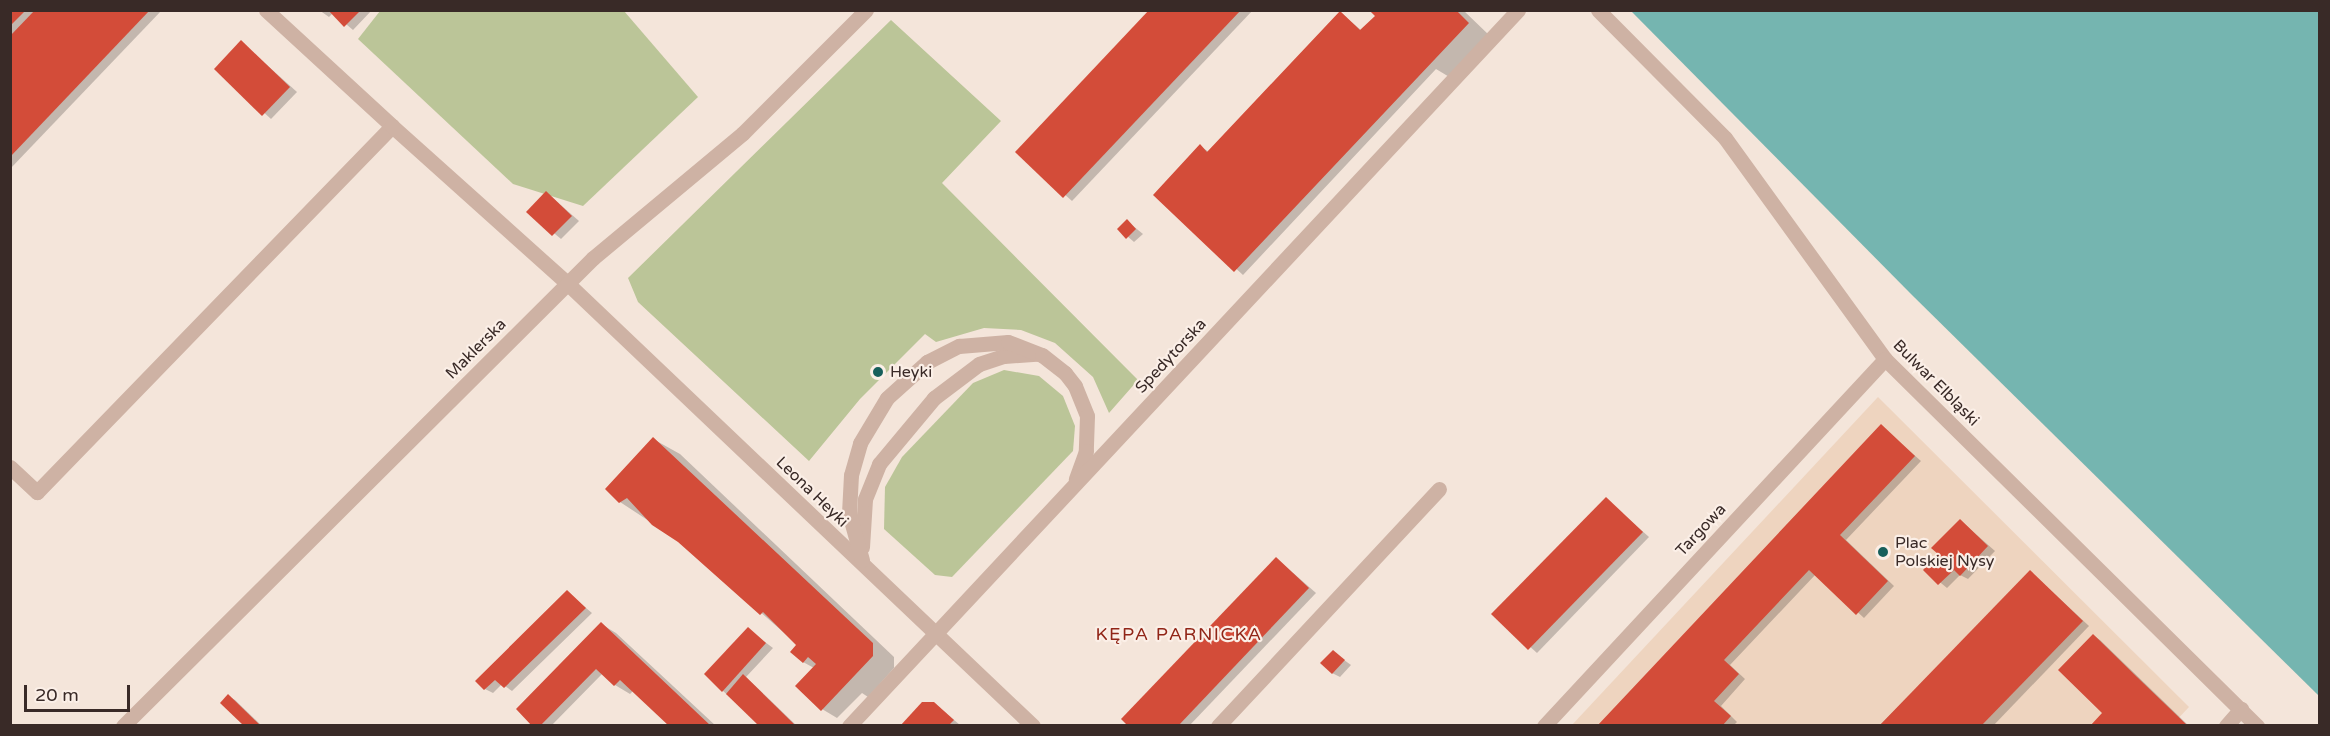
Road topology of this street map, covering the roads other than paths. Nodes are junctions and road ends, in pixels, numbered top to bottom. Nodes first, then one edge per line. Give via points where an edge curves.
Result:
1 (266, 10) edge
2 (866, 10) edge
3 (1518, 10) edge
4 (1598, 10) edge
5 (392, 126) junction
6 (567, 283) junction
7 (1042, 355) junction
8 (1885, 359) junction
9 (10, 467) edge
10 (1439, 489) dead end
11 (1064, 497) junction
12 (866, 568) junction
13 (936, 635) junction
14 (2241, 710) junction
15 (123, 726) edge
16 (849, 726) edge
17 (1033, 726) edge
18 (1218, 726) edge
19 (1544, 726) edge
20 (2226, 726) edge
21 (2257, 726) edge

1 - 5 street, Leona Heyki
2 - 6 street, Maklerska via 743,133 618,235
3 - 11 street, Spedytorska
4 - 8 street, Bulwar Elbląski via 1725,138
5 - 6 street, Leona Heyki
5 - 9 street via 37,492
6 - 12 street, Leona Heyki
6 - 15 street, Maklerska
7 - 11 street via 1075,386 1087,416 1081,468
7 - 12 street via 1004,356 966,371 934,398 889,449 865,499 862,533
7 - 12 street via 1008,342 959,346 927,362 887,398 860,443 851,475 849,513 857,551
8 - 14 street, Bulwar Elbląski
8 - 19 street, Targowa
10 - 18 street
11 - 13 street, Spedytorska
12 - 13 street, Leona Heyki
13 - 16 street, Spedytorska
13 - 17 street, Leona Heyki
14 - 20 street
14 - 21 street, Bulwar Elbląski

